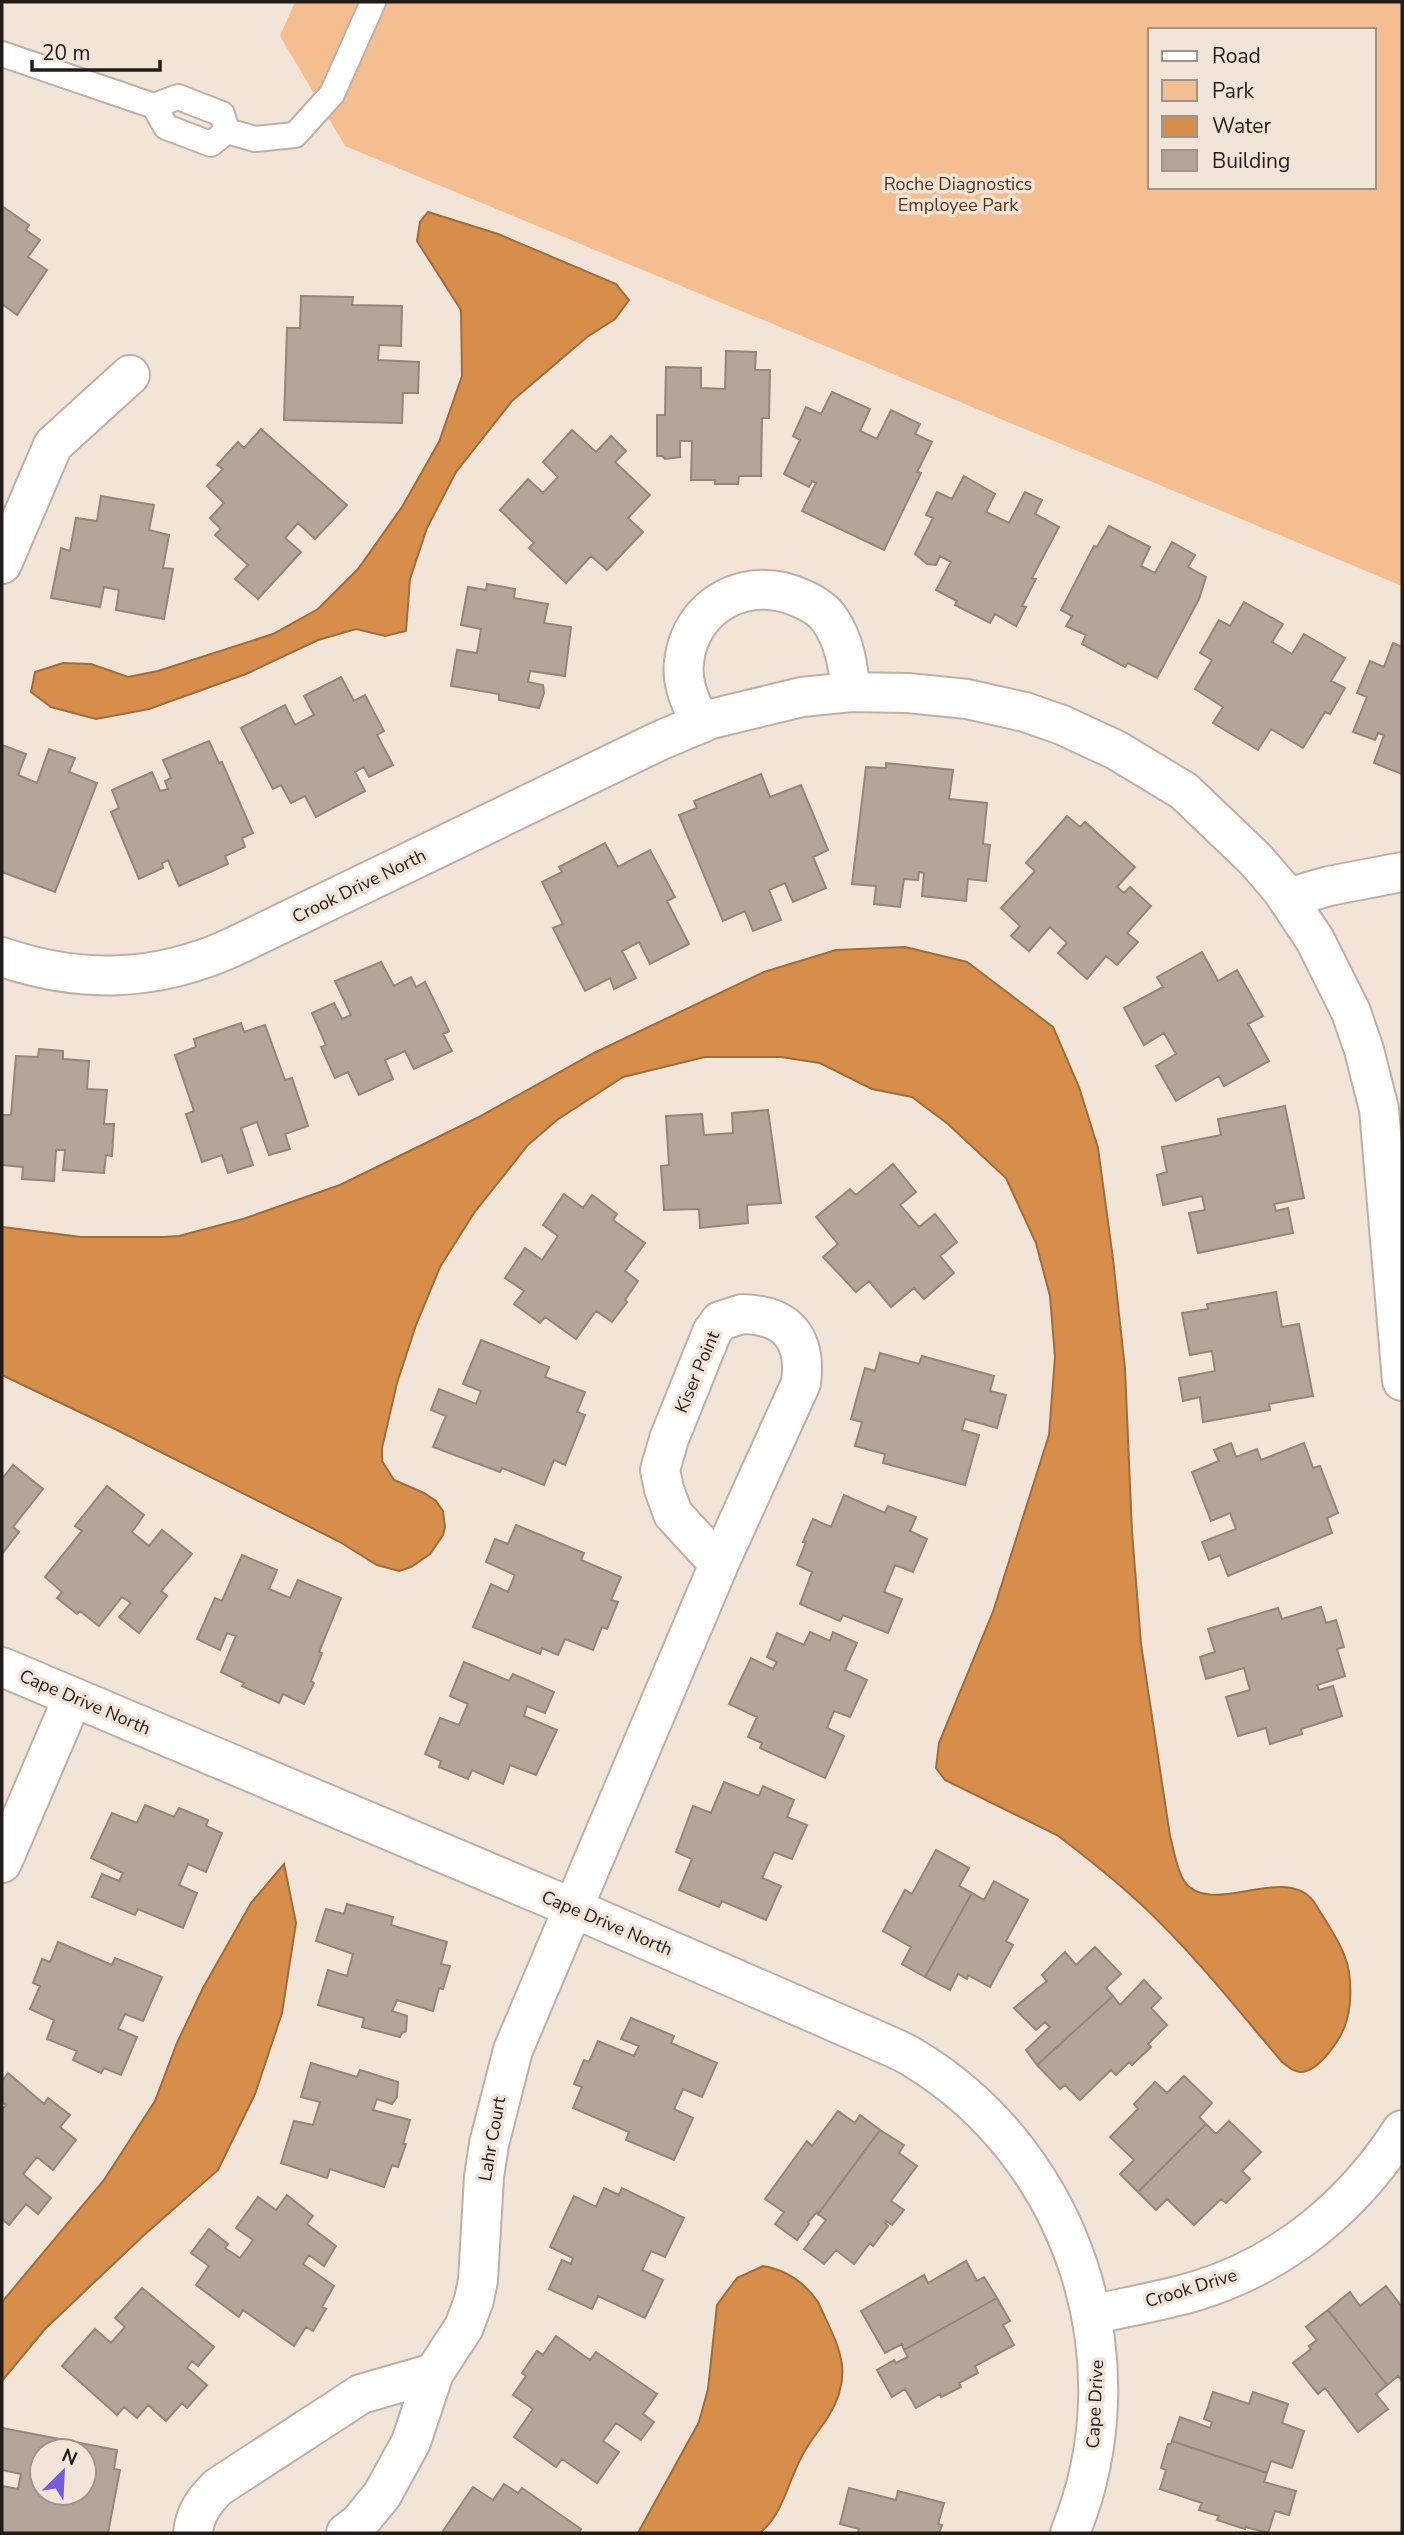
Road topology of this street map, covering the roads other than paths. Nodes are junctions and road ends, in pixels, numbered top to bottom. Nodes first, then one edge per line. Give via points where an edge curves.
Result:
1 (373, 2) edge
2 (2, 54) edge
3 (130, 374) dead end
4 (2, 564) edge
5 (851, 692) junction
6 (700, 724) junction
7 (1402, 872) edge
8 (1288, 898) junction
9 (2, 957) edge
10 (1394, 1155) edge
11 (1402, 1381) edge
12 (719, 1564) junction
13 (2, 1667) edge
14 (73, 1697) junction
15 (2, 1863) edge
16 (573, 1908) junction
17 (1402, 2130) edge
18 (1091, 2315) junction
19 (434, 2373) junction
20 (193, 2533) edge
21 (346, 2533) edge
22 (1070, 2533) edge

1 - 2 lane via 332,94 295,135 255,139 227,131 222,114 178,97 154,106
3 - 4 street via 53,445
5 - 6 street, Crook Drive North via 802,697
5 - 6 street via 846,654 829,618 815,605 785,591 756,588 719,603 689,642 685,690
5 - 8 street, Crook Drive North via 908,693 1006,706 1116,750 1184,791 1255,859
6 - 9 street, Crook Drive North via 196,961 157,972 99,976 60,973
7 - 8 street
8 - 10 street, Crook Drive North via 1351,1012
10 - 11 street
12 - 12 street, Kiser Point via 801,1383 796,1338 774,1317 742,1314 720,1321 660,1469 673,1514
12 - 16 street, Kiser Point
13 - 14 street, Cape Drive North
14 - 15 street
14 - 16 street, Cape Drive North
16 - 18 street, Cape Drive North via 913,2057 946,2080 1005,2135 1041,2183 1076,2255
16 - 19 street, Lahr Court via 518,2035 498,2102 484,2177 474,2300 464,2327
17 - 18 street, Crook Drive via 1355,2193 1317,2228 1273,2258 1198,2290
18 - 22 street, Cape Drive via 1097,2353 1097,2430
19 - 20 street via 361,2394 218,2487 203,2503
19 - 21 street, Lahr Court via 402,2460 382,2495

